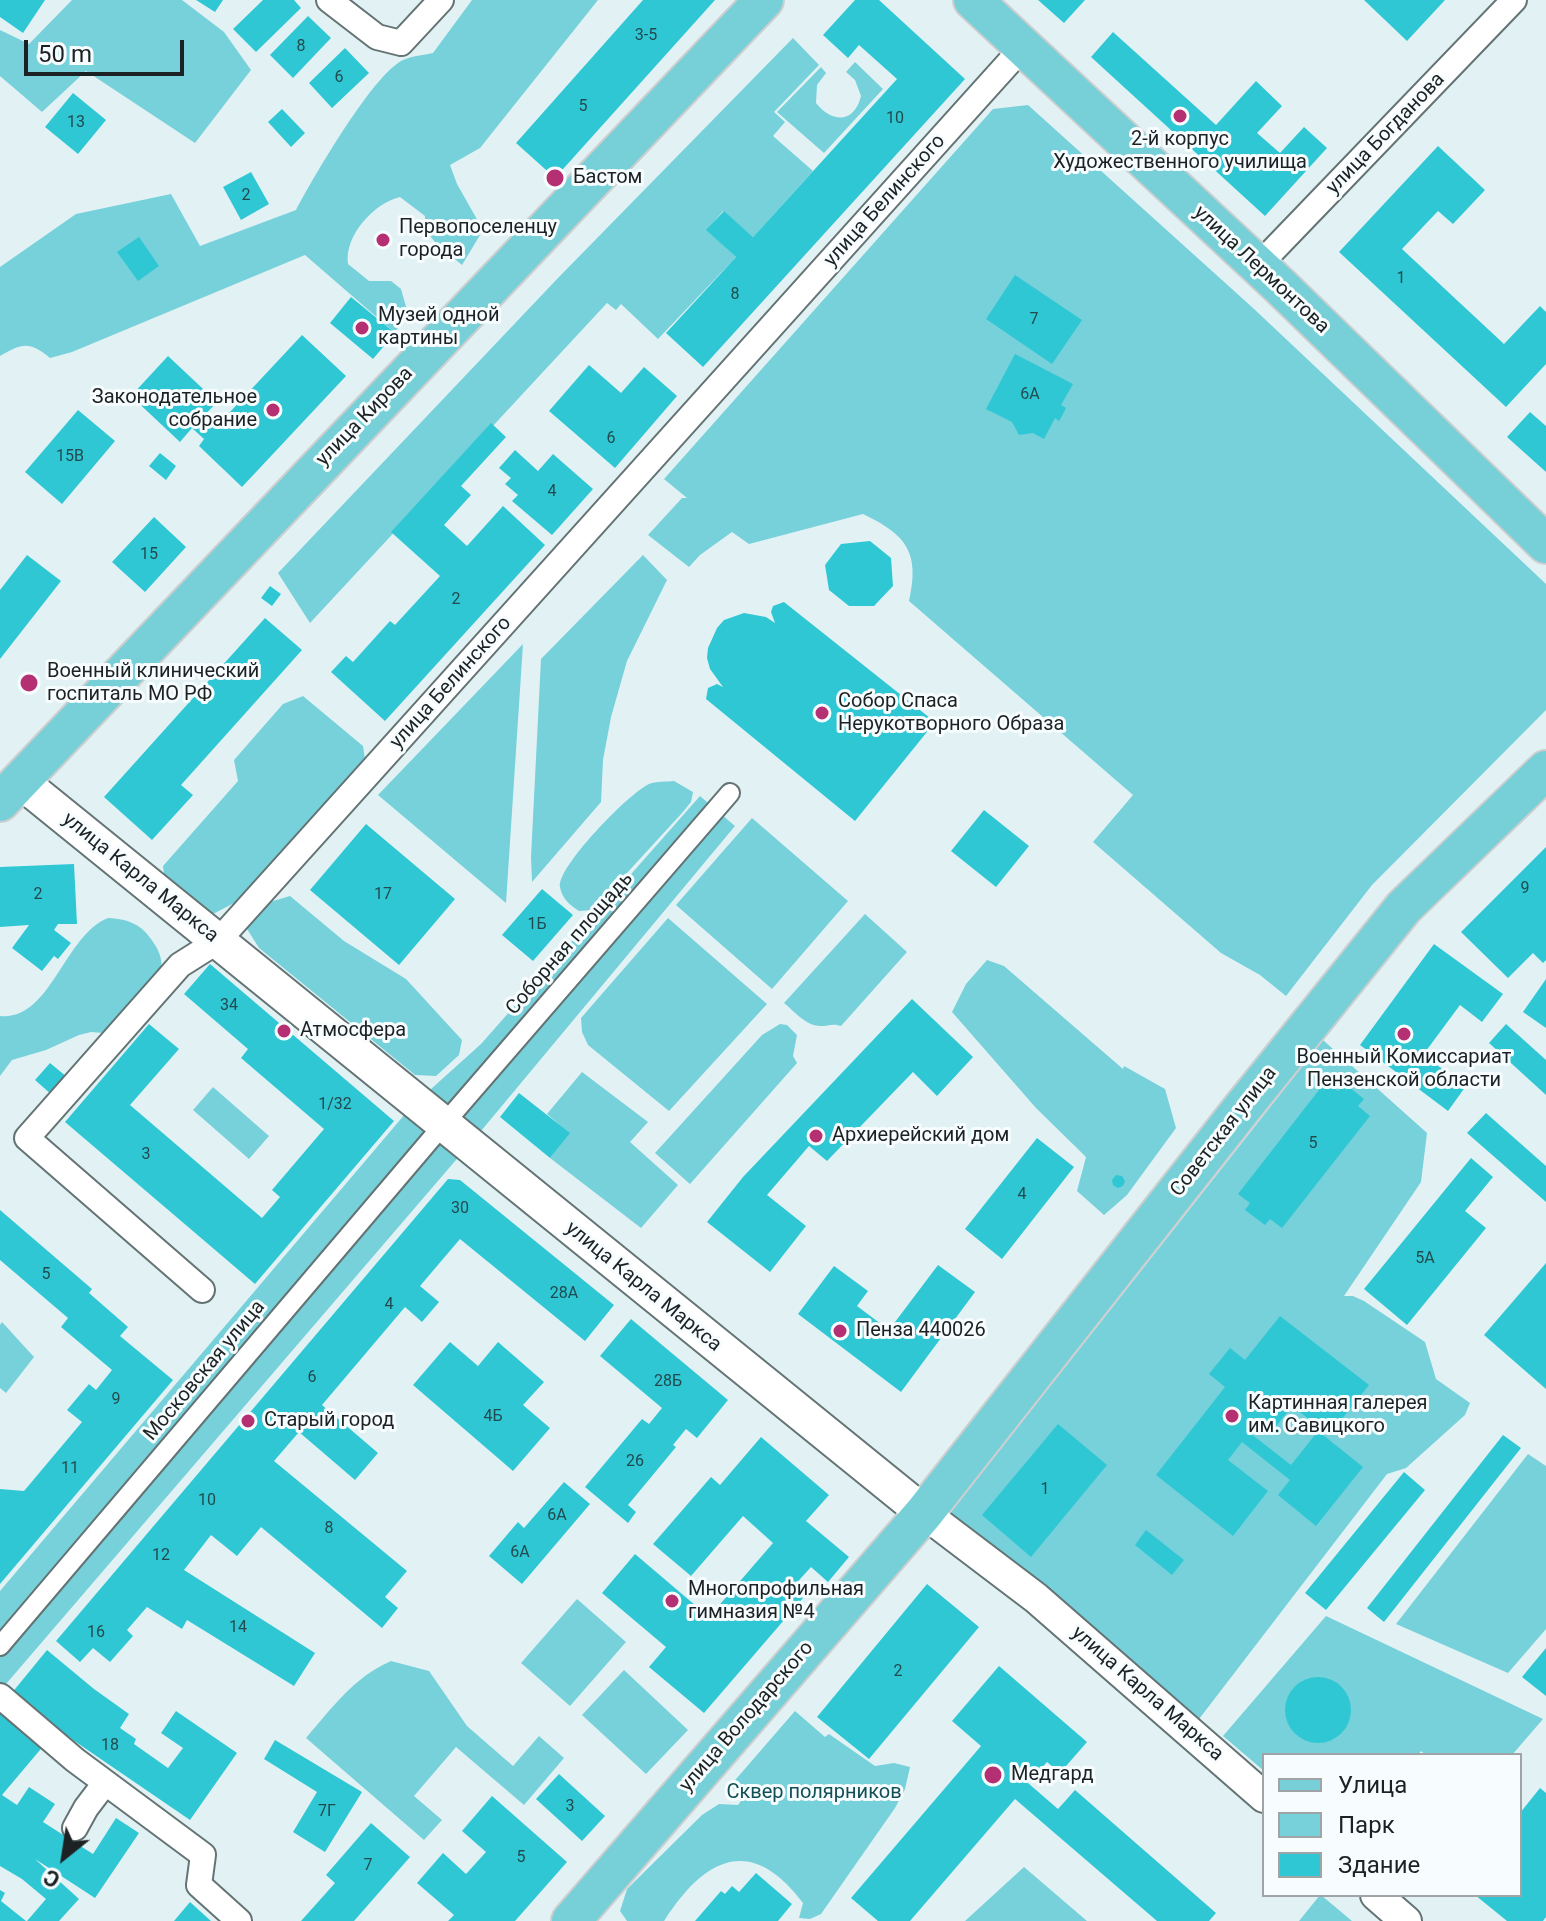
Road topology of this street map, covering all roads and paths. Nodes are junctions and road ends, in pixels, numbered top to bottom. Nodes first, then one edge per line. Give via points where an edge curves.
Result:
1 (329, 0) edge
2 (441, 0) edge
3 (764, 0) edge
4 (973, 0) edge
5 (1514, 0) edge
6 (1023, 47) junction
7 (1257, 267) junction
8 (1546, 544) edge
9 (1546, 770) edge
10 (10, 791) edge
11 (730, 793) dead end
12 (218, 941) junction
13 (443, 1125) junction
14 (202, 1290) dead end
15 (924, 1513) junction
16 (0, 1646) edge
17 (0, 1696) edge
18 (105, 1783) junction
19 (1262, 1795) edge
20 (75, 1828) dead end
21 (1378, 1897) edge
22 (239, 1921) edge
23 (571, 1921) edge
24 (1406, 1921) edge

1 - 2 street via 377,37 401,43
3 - 10 main road, улица Кирова
4 - 6 main road, улица Лермонтова
5 - 7 street, улица Богданова
6 - 7 main road, улица Лермонтова
6 - 12 street, улица Белинского
7 - 8 main road, улица Лермонтова
9 - 15 main road, Советская улица via 1404,907
10 - 12 main road, улица Карла Маркса
11 - 13 street, Соборная площадь
12 - 13 main road, улица Карла Маркса
12 - 14 street, улица Белинского via 180,965 27,1138
13 - 15 main road, улица Карла Маркса
13 - 16 street, Московская улица
15 - 19 street, улица Карла Маркса via 1036,1598
15 - 23 main road, улица Володарского
17 - 18 street
18 - 20 street
18 - 22 street via 203,1855 199,1885
21 - 24 street

